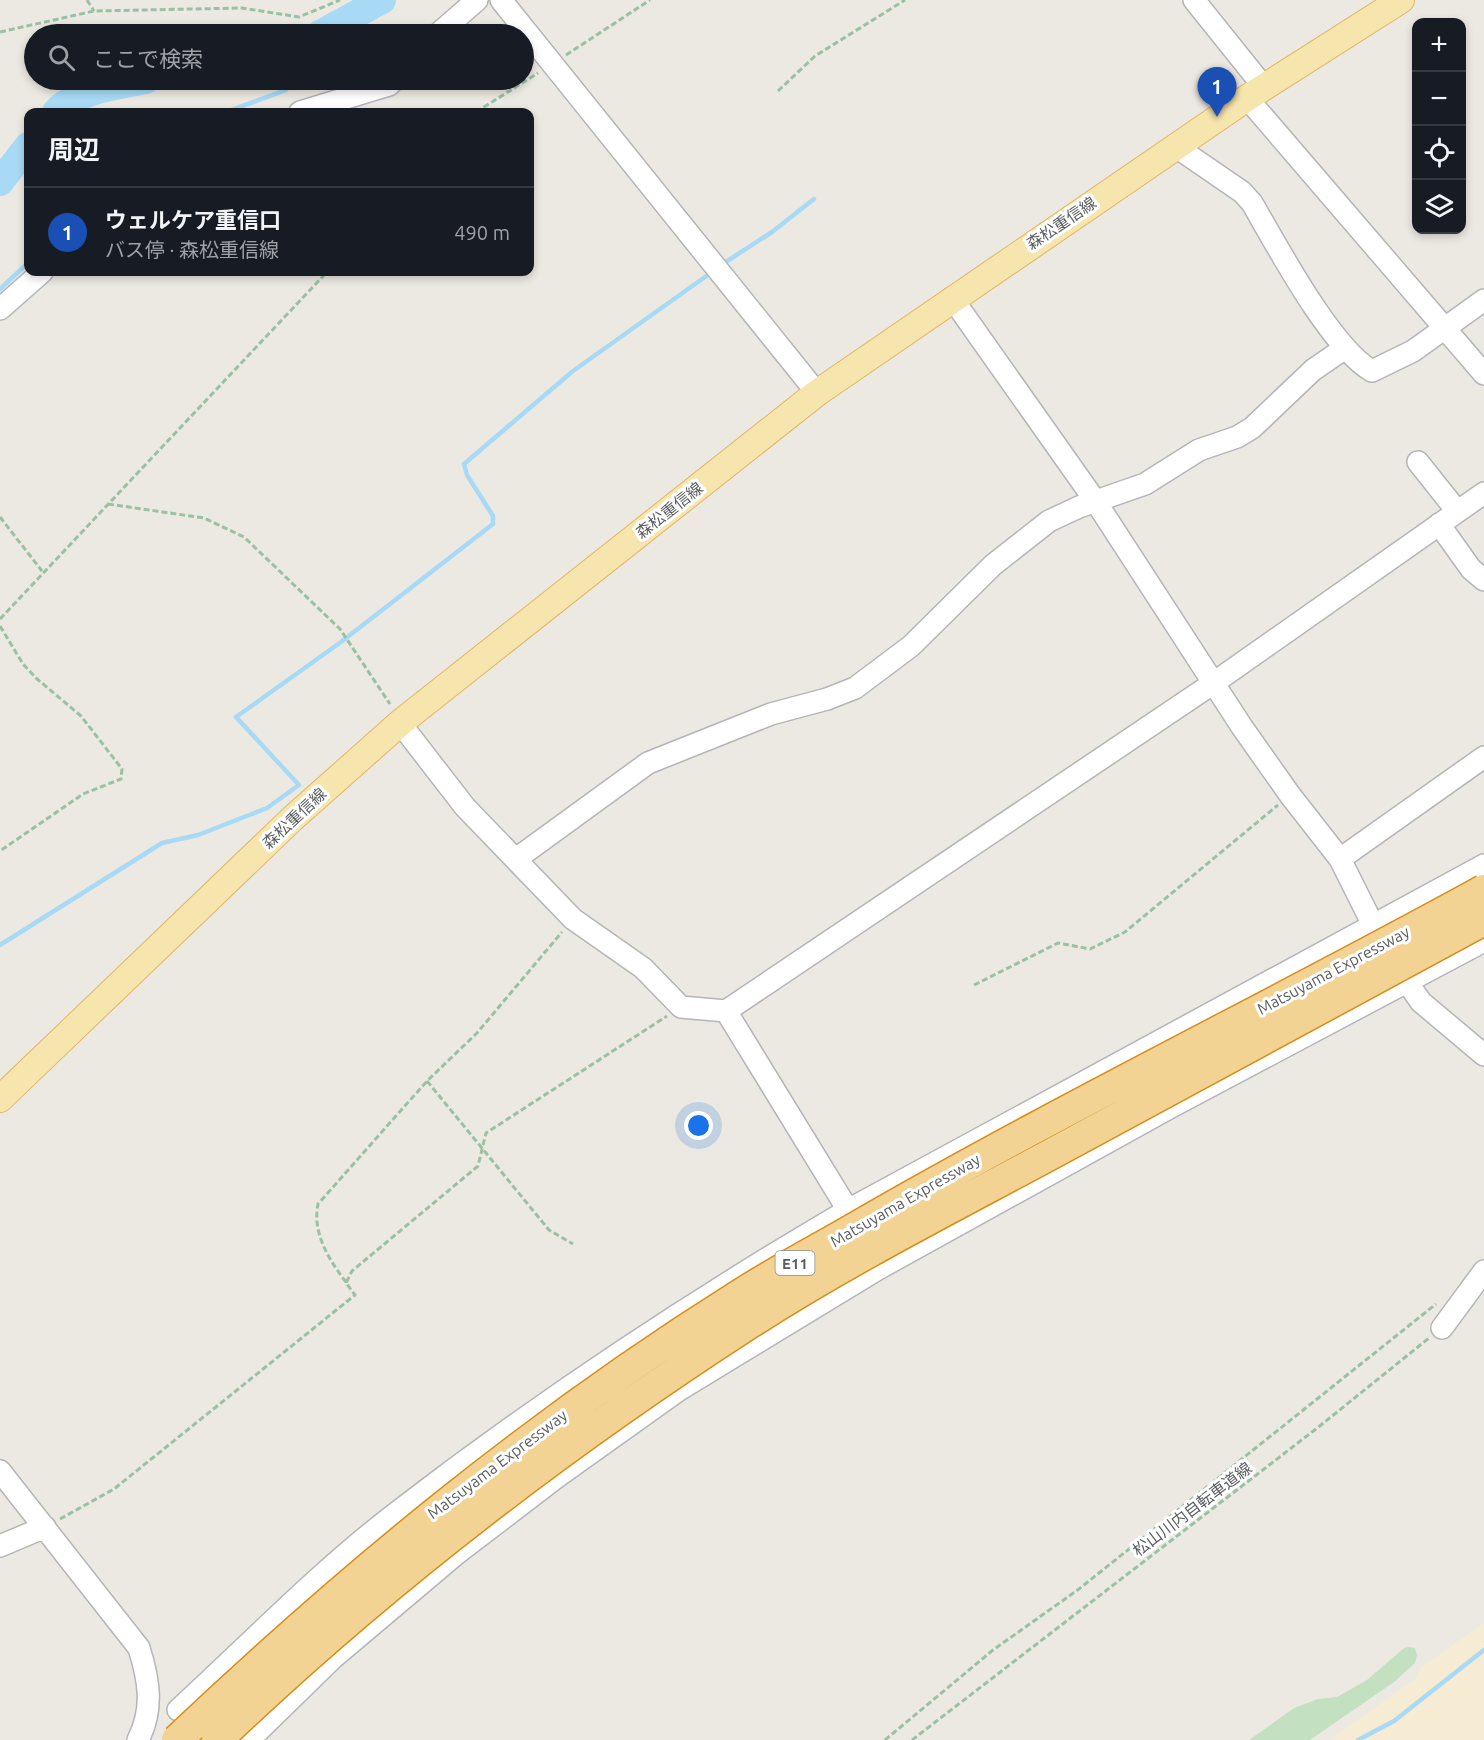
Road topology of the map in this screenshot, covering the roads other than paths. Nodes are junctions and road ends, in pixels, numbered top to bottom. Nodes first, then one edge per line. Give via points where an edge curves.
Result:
1 (477, 0) edge
2 (501, 0) edge
3 (1194, 0) edge
4 (1401, 0) edge
5 (449, 24) edge
6 (520, 24) edge
7 (534, 42) edge
8 (373, 90) edge
9 (1255, 92) junction
10 (313, 108) edge
11 (1175, 146) junction
12 (37, 276) edge
13 (952, 298) junction
14 (1484, 300) edge
15 (0, 309) edge
16 (1445, 328) junction
17 (1345, 348) junction
18 (1484, 374) edge
19 (817, 393) junction
20 (1418, 462) dead end
21 (1484, 493) edge
22 (1096, 502) junction
23 (1457, 511) junction
24 (1439, 524) junction
25 (1484, 580) edge
26 (1215, 682) junction
27 (400, 723) junction
28 (1484, 757) edge
29 (516, 859) junction
30 (1340, 859) junction
31 (1484, 865) edge
32 (1484, 890) edge
33 (1484, 921) edge
34 (1372, 925) junction
35 (1484, 941) edge
36 (1407, 983) junction
37 (726, 1011) junction
38 (1484, 1055) edge
39 (0, 1099) edge
40 (848, 1209) junction
41 (1484, 1271) edge
42 (1442, 1328) road end
43 (0, 1471) edge
44 (45, 1527) junction
45 (0, 1546) edge
46 (150, 1701) junction
47 (178, 1710) junction
48 (124, 1740) edge
49 (138, 1740) edge
50 (177, 1740) edge
51 (207, 1740) edge
52 (217, 1740) edge
53 (249, 1740) edge

1 - 5 street
2 - 6 street
3 - 9 street
4 - 9 main road, 森松重信線
7 - 19 street
8 - 10 street
9 - 11 main road, 森松重信線
9 - 16 street
11 - 13 main road, 森松重信線
11 - 17 street via 1252,203 1301,287
12 - 15 street
13 - 19 main road, 森松重信線
13 - 22 street
14 - 16 street
16 - 17 street via 1413,351 1372,371
16 - 18 street
17 - 22 street via 1313,370 1238,437 1199,450 1146,484
19 - 27 main road, 森松重信線
20 - 23 street
21 - 23 street
22 - 26 street
22 - 29 street via 1049,520 993,565 911,646 855,688 771,714 648,763
23 - 24 street
24 - 25 street via 1471,569
24 - 26 street
26 - 30 street via 1290,795
26 - 37 street
27 - 29 street via 465,807
27 - 39 main road, 森松重信線 via 293,818
28 - 30 street
29 - 37 street via 573,919 643,969 681,1007
30 - 34 street
31 - 34 street
32 - 50 highway, Matsuyama Expressway / E11, bridge via 1079,1103 738,1296 574,1406 416,1526 276,1646
33 - 52 highway, Matsuyama Expressway / E11, bridge via 921,1223 753,1322 591,1431 436,1548 295,1665
34 - 36 street
34 - 40 street
35 - 36 street
36 - 38 street via 1421,1002
36 - 53 street via 1171,1107 878,1269 678,1390 455,1555 333,1658
37 - 40 street
40 - 47 street via 644,1336 399,1510
41 - 42 street
43 - 44 street
44 - 45 street
44 - 46 street via 139,1648
46 - 47 street
46 - 49 street
47 - 51 street
48 - 49 street

